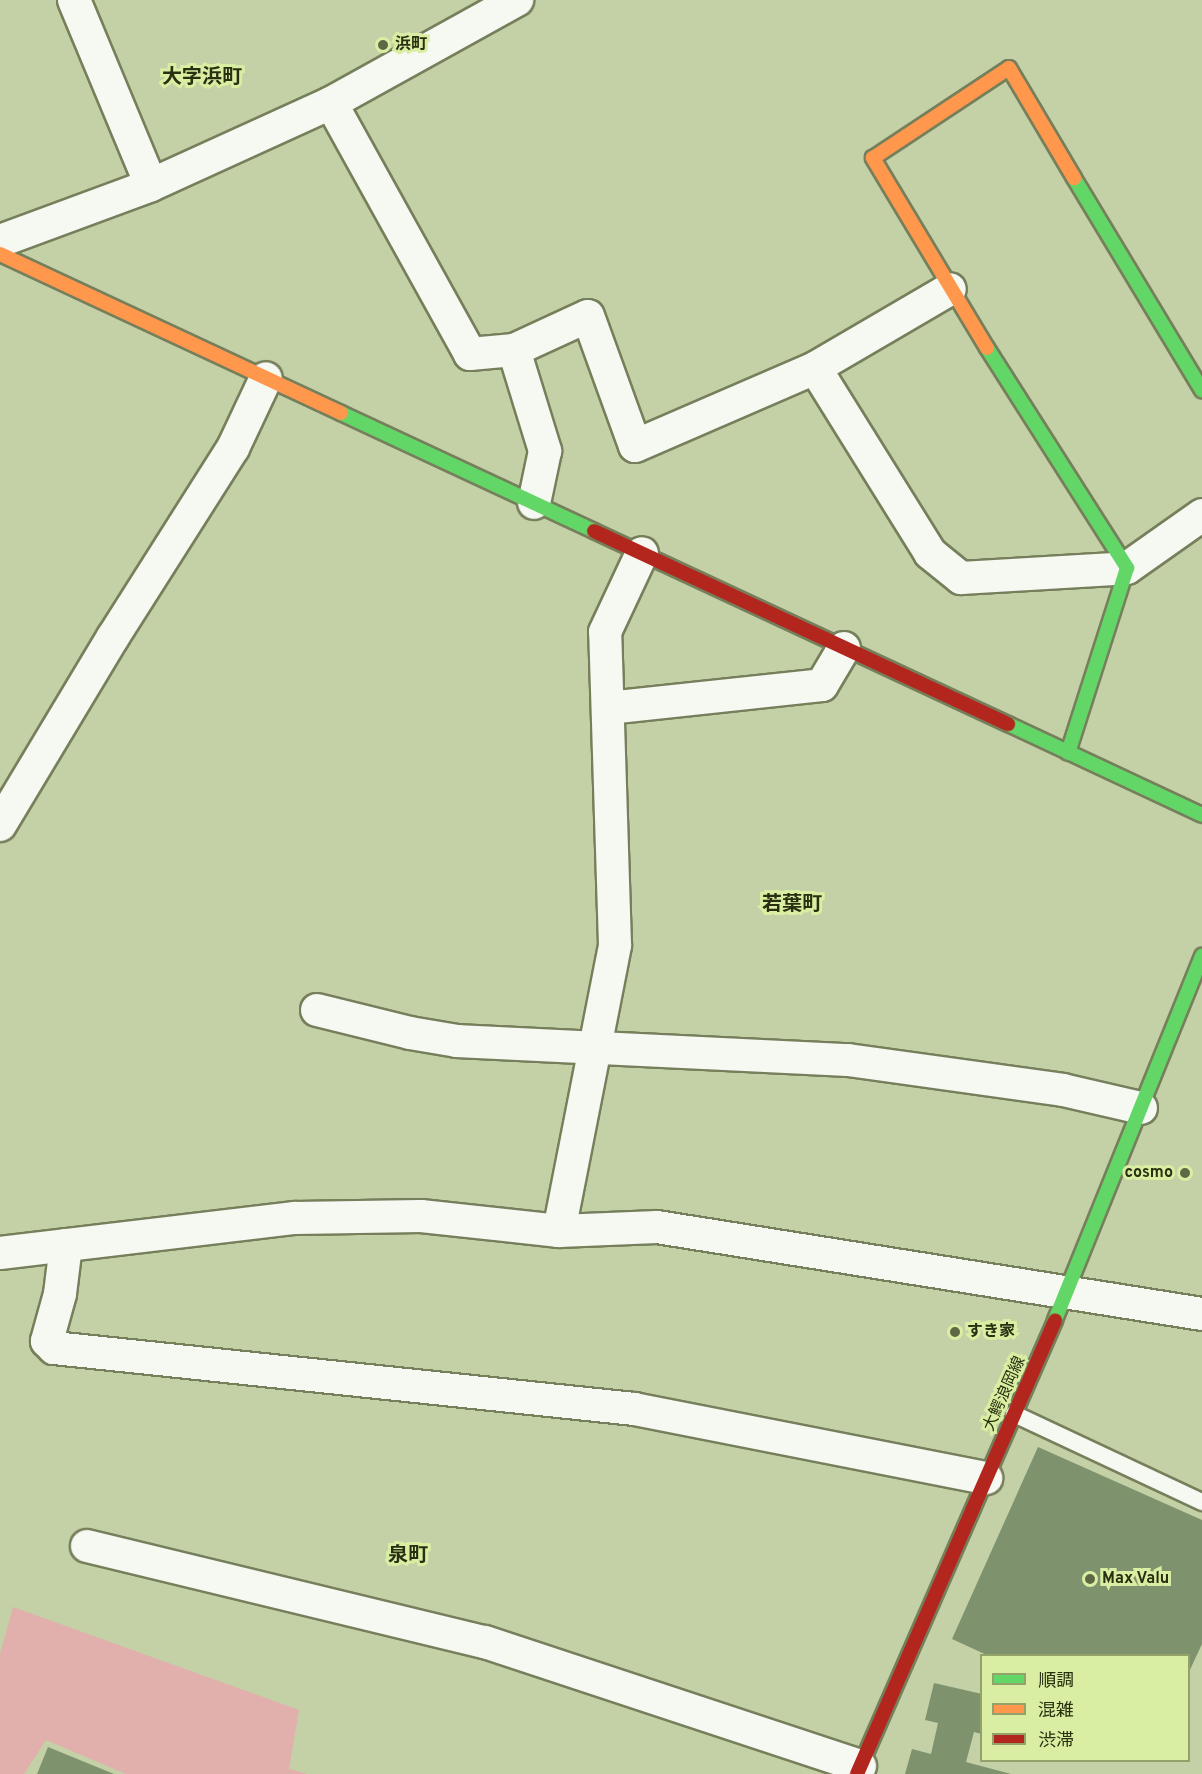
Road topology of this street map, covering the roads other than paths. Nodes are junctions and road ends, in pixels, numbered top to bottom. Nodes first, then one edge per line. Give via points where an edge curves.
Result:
1 (74, 0) edge
2 (517, 0) edge
3 (331, 103) junction
4 (151, 184) junction
5 (0, 241) edge
6 (0, 254) edge
7 (950, 289) junction
8 (514, 350) junction
9 (814, 368) junction
10 (266, 378) junction
11 (1202, 390) edge
12 (534, 503) junction
13 (1202, 515) edge
14 (642, 554) junction
15 (1126, 568) junction
16 (844, 648) junction
17 (608, 708) junction
18 (1068, 753) junction
19 (1202, 815) edge
20 (0, 825) edge
21 (1202, 956) edge
22 (317, 1010) dead end
23 (597, 1046) junction
24 (1141, 1108) junction
25 (560, 1231) junction
26 (66, 1245) junction
27 (0, 1253) edge
28 (1068, 1291) junction
29 (1202, 1314) edge
30 (1014, 1414) junction
31 (986, 1478) junction
32 (1202, 1502) edge
33 (87, 1546) dead end
34 (858, 1770) edge

1 - 4 street
2 - 3 street
3 - 4 street
3 - 8 street via 470,354
4 - 5 street
6 - 10 street
7 - 9 street
7 - 11 street via 873,158 1009,68
7 - 15 street
8 - 9 street via 588,316 636,446
8 - 12 street via 545,451
9 - 15 street via 930,553 961,578
10 - 12 street
10 - 20 street via 233,448
12 - 14 street
13 - 15 street
14 - 16 street
14 - 17 street via 605,632
15 - 18 street
16 - 17 street via 822,685
16 - 18 street
17 - 23 street via 615,945
18 - 19 street
21 - 24 street, 大鰐浪岡線
22 - 23 street via 457,1041
23 - 24 street via 848,1060 1064,1090
23 - 25 street
24 - 28 street, 大鰐浪岡線
25 - 26 street via 421,1215 295,1218
25 - 28 street via 657,1227
26 - 27 street
26 - 31 street via 60,1294 47,1341 54,1348 634,1409
28 - 29 street
28 - 30 street, 大鰐浪岡線
30 - 31 street, 大鰐浪岡線
30 - 32 lane
31 - 34 street, 大鰐浪岡線
33 - 34 street via 485,1642

